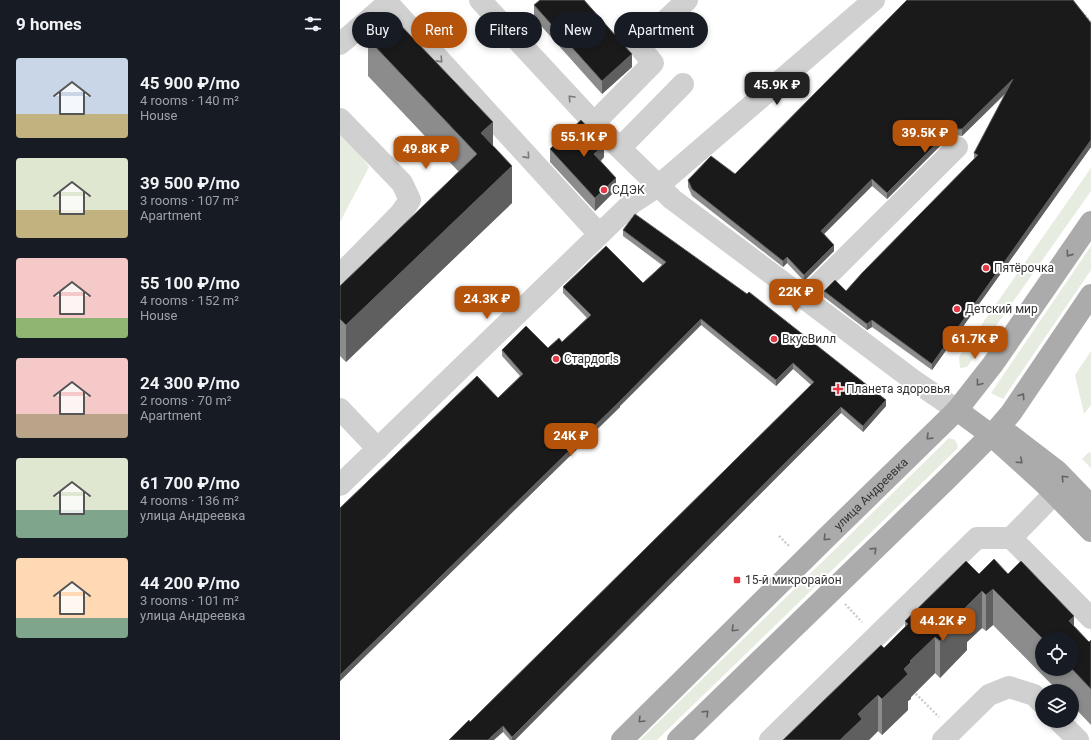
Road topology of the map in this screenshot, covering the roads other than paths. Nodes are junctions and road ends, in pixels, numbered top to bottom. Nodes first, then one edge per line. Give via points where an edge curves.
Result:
1 (480, 0) edge
2 (687, 0) edge
3 (874, 0) edge
4 (386, 1) edge
5 (340, 44) edge
6 (683, 84) dead end
7 (340, 119) edge
8 (596, 124) junction
9 (958, 147) dead end
10 (620, 148) junction
11 (658, 186) junction
12 (1091, 222) edge
13 (599, 234) junction
14 (340, 275) edge
15 (1091, 296) edge
16 (804, 298) junction
17 (340, 409) edge
18 (957, 410) junction
19 (995, 431) junction
20 (378, 449) junction
21 (340, 485) edge
22 (1054, 494) junction
23 (1091, 506) edge
24 (1091, 532) edge
25 (1011, 538) junction
26 (1091, 618) edge
27 (1035, 696) edge
28 (1066, 728) edge
29 (948, 735) edge
30 (622, 740) edge
31 (678, 740) edge
32 (770, 740) edge
33 (1078, 740) edge

8 -> 1 street
2 - 8 street via 640,46 653,63
3 - 11 street
4 - 5 street
4 -> 13 street
6 - 10 street
7 - 14 street via 402,183 410,200 400,214
8 - 10 street
9 - 16 street
10 - 11 street
11 - 13 street via 632,203
11 - 16 street
12 -> 18 main road, улица Андреевка via 993,364
13 - 20 street
19 -> 15 main road via 1011,413
16 - 18 street
17 - 20 street
18 - 19 main road
18 -> 30 main road, улица Андреевка
19 -> 22 main road
23 -> 19 main road via 1057,471
31 -> 19 main road
20 - 21 street
22 - 24 main road
22 - 25 street
25 - 26 street
25 - 32 street via 977,538
27 - 29 street via 1010,687 989,695
28 - 33 street

